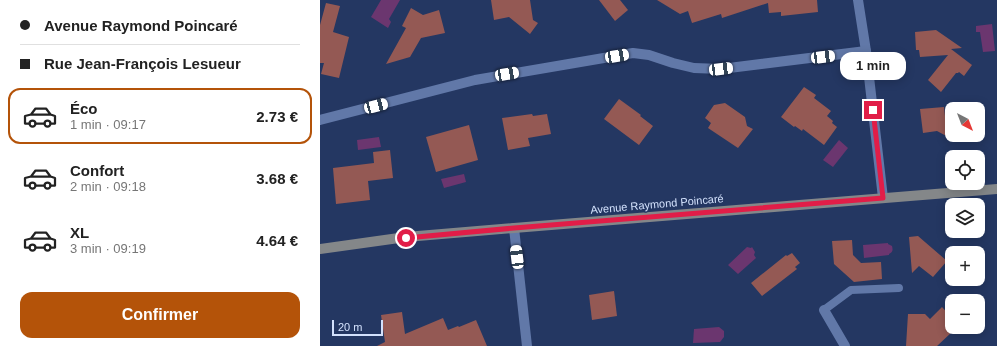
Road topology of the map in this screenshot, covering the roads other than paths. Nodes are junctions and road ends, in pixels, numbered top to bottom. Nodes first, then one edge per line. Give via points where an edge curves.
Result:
1 (858, 0) edge
2 (866, 51) junction
3 (320, 120) edge
4 (997, 189) edge
5 (883, 198) junction
6 (514, 228) junction
7 (320, 249) edge
8 (900, 288) dead end
9 (824, 310) joint
10 (527, 346) edge
11 (845, 346) edge

1 - 2 street
2 - 3 street via 721,69 694,68 633,53 475,80
2 - 5 street
4 - 5 main road, Avenue Raymond Poincaré
5 - 6 main road, Avenue Raymond Poincaré
6 - 7 main road, Avenue Raymond Poincaré
6 - 10 street
8 - 9 lane via 851,290
9 - 11 street

